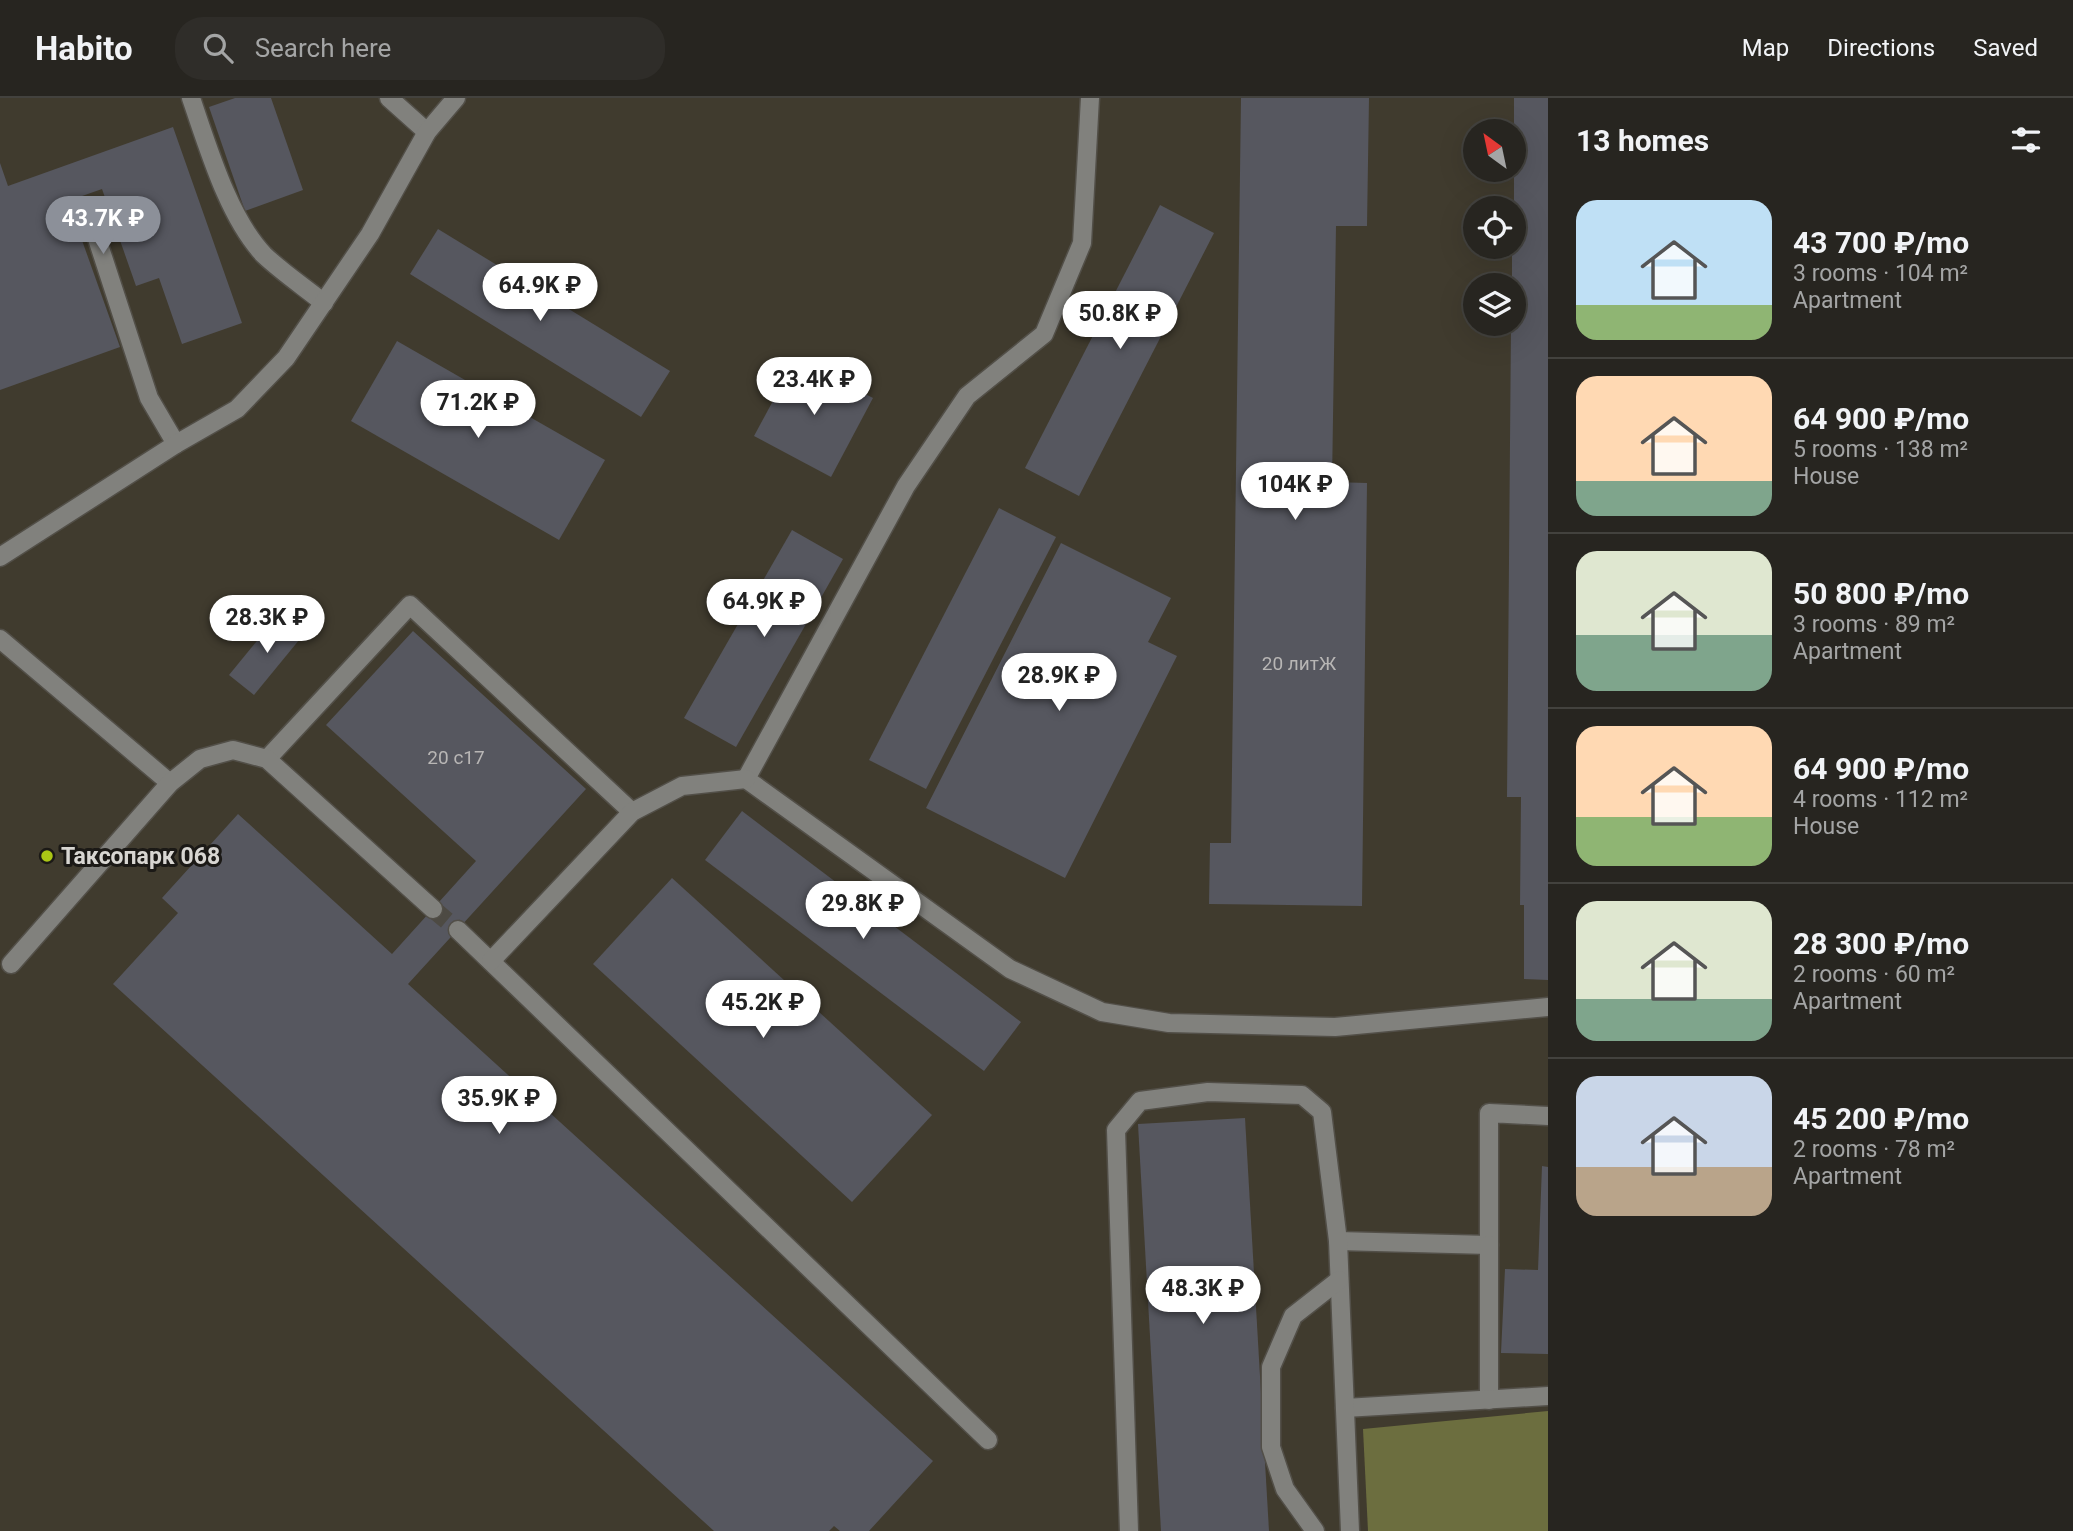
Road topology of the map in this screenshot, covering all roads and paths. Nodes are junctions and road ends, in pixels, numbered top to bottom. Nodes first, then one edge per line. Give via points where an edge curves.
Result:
1 (191, 98) edge
2 (389, 98) edge
3 (456, 98) edge
4 (1090, 98) edge
5 (426, 132) junction
6 (87, 208) dead end
7 (324, 303) junction
8 (176, 444) junction
9 (0, 557) edge
10 (0, 639) edge
11 (267, 759) junction
12 (746, 779) junction
13 (170, 783) junction
14 (632, 812) junction
15 (433, 909) tunnel mouth
16 (457, 930) tunnel mouth
17 (491, 961) junction
18 (11, 964) dead end
19 (1548, 1007) edge
20 (1548, 1116) edge
21 (1338, 1241) junction
22 (1489, 1245) junction
23 (1339, 1280) junction
24 (1548, 1396) edge
25 (1489, 1400) junction
26 (1345, 1408) junction
27 (988, 1440) dead end
28 (1129, 1531) edge
29 (1315, 1531) edge
30 (1350, 1531) edge

1 - 7 lane via 223,189 243,225 264,254
2 - 5 lane
3 - 5 lane
4 - 12 lane via 1082,243 1044,334 967,396 906,486
5 - 7 lane via 370,234
6 - 8 lane via 149,398
7 - 8 lane via 286,358 237,409
8 - 9 lane
10 - 13 lane
11 - 13 lane via 233,750 200,759
11 - 14 lane via 410,605
11 - 15 lane
12 - 14 lane via 682,786
12 - 19 lane via 1010,968 1102,1012 1170,1023 1335,1027
13 - 18 lane
14 - 17 lane
16 - 17 lane
17 - 27 lane
20 - 22 lane via 1489,1113
21 - 22 lane
21 - 23 lane
21 - 28 lane via 1322,1112 1302,1095 1208,1092 1140,1101 1116,1130
22 - 25 lane
23 - 26 lane
23 - 29 lane via 1293,1316 1271,1367 1271,1447 1286,1489
24 - 25 lane
25 - 26 lane
26 - 30 lane

